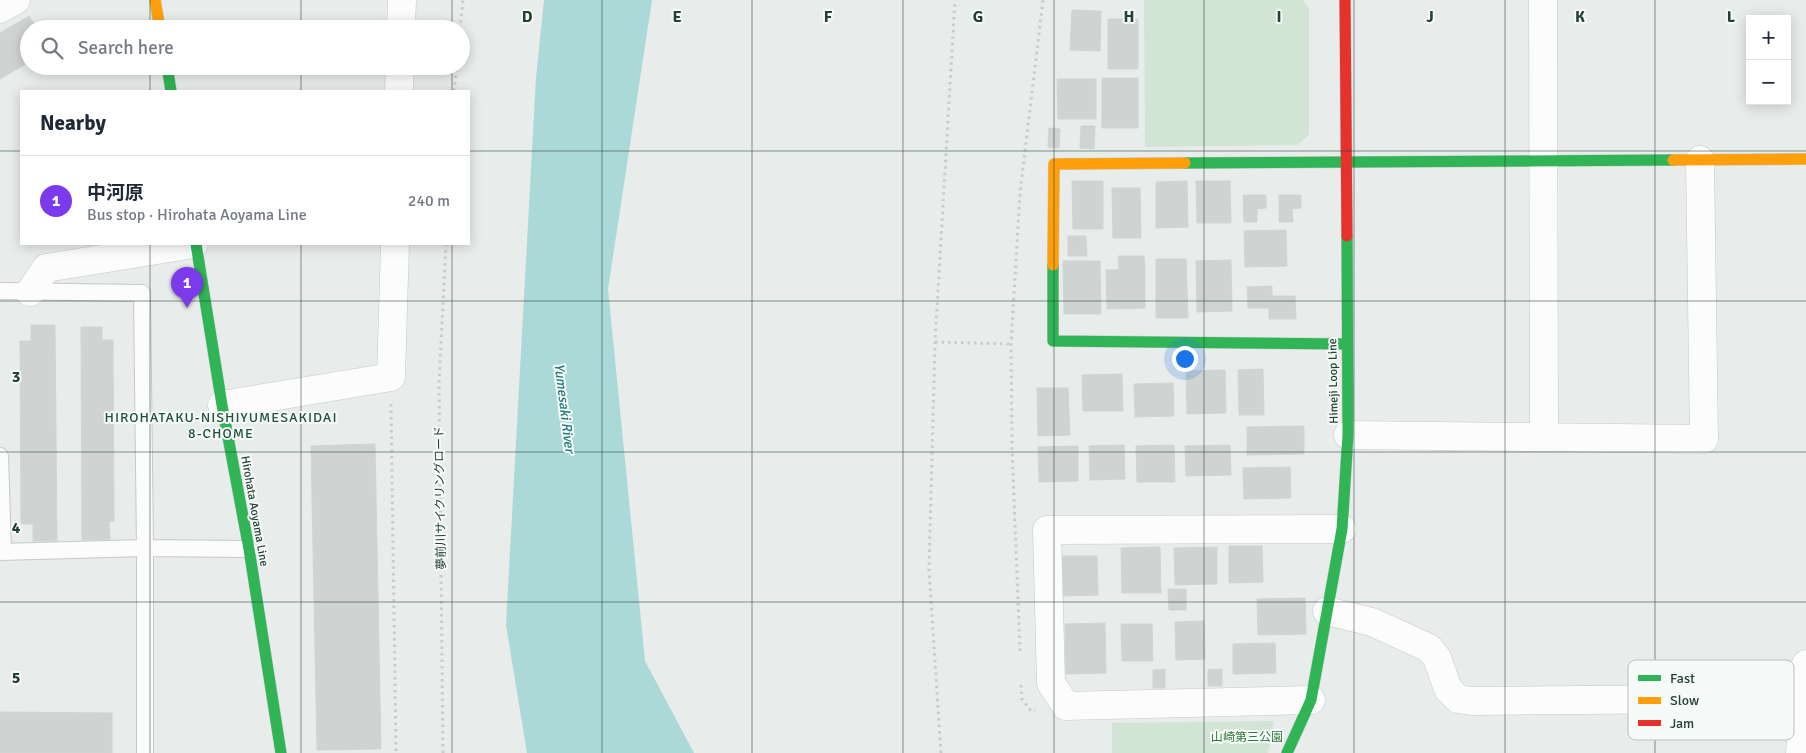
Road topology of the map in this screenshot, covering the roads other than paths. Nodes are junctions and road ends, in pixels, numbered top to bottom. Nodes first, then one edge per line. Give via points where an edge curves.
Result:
1 (16, 0) edge
2 (155, 0) edge
3 (402, 0) edge
4 (1345, 0) edge
5 (1543, 0) edge
6 (0, 8) edge
7 (158, 20) edge
8 (401, 20) edge
9 (168, 75) edge
10 (400, 75) edge
11 (171, 90) edge
12 (399, 90) edge
13 (1806, 158) edge
14 (1346, 160) junction
15 (1543, 160) junction
16 (1700, 160) junction
17 (189, 245) edge
18 (195, 245) edge
19 (395, 245) edge
20 (0, 291) edge
21 (30, 292) junction
22 (1346, 344) junction
23 (222, 405) junction
24 (1348, 436) junction
25 (1544, 437) junction
26 (0, 456) edge
27 (1342, 529) junction
28 (145, 548) junction
29 (249, 549) junction
30 (1, 552) edge
31 (1327, 611) junction
32 (1806, 664) edge
33 (1794, 698) edge
34 (1804, 698) junction
35 (1311, 700) junction
36 (1628, 700) edge
37 (144, 753) edge
38 (281, 753) edge
39 (1287, 753) edge
40 (1800, 753) edge

1 - 6 street
2 - 7 main road
3 - 8 street
4 - 14 main road, Himeji Loop Line
5 - 15 street
9 - 11 main road
10 - 12 street
13 - 16 main road
14 - 15 main road
14 - 22 main road, Himeji Loop Line
14 - 22 main road via 1054,164 1053,341
15 - 16 main road
15 - 25 street
16 - 25 street via 1704,439
17 - 21 street via 46,268
18 - 23 main road, Hirohata Aoyama Line
19 - 23 street via 391,377
20 - 21 lane
21 - 28 lane via 142,293
22 - 24 main road, Himeji Loop Line
23 - 29 main road, Hirohata Aoyama Line
24 - 25 street
24 - 27 main road, Himeji Loop Line
26 - 30 lane
27 - 31 main road, Himeji Loop Line
27 - 35 street via 1046,530 1051,683 1066,706
28 - 29 lane
28 - 30 lane
28 - 37 lane
29 - 38 main road, Hirohata Aoyama Line
31 - 35 main road, Himeji Loop Line
31 - 36 street via 1372,622 1429,648 1437,658 1448,690 1458,699
32 - 34 street
33 - 34 street
34 - 40 street
35 - 39 main road, Himeji Loop Line

